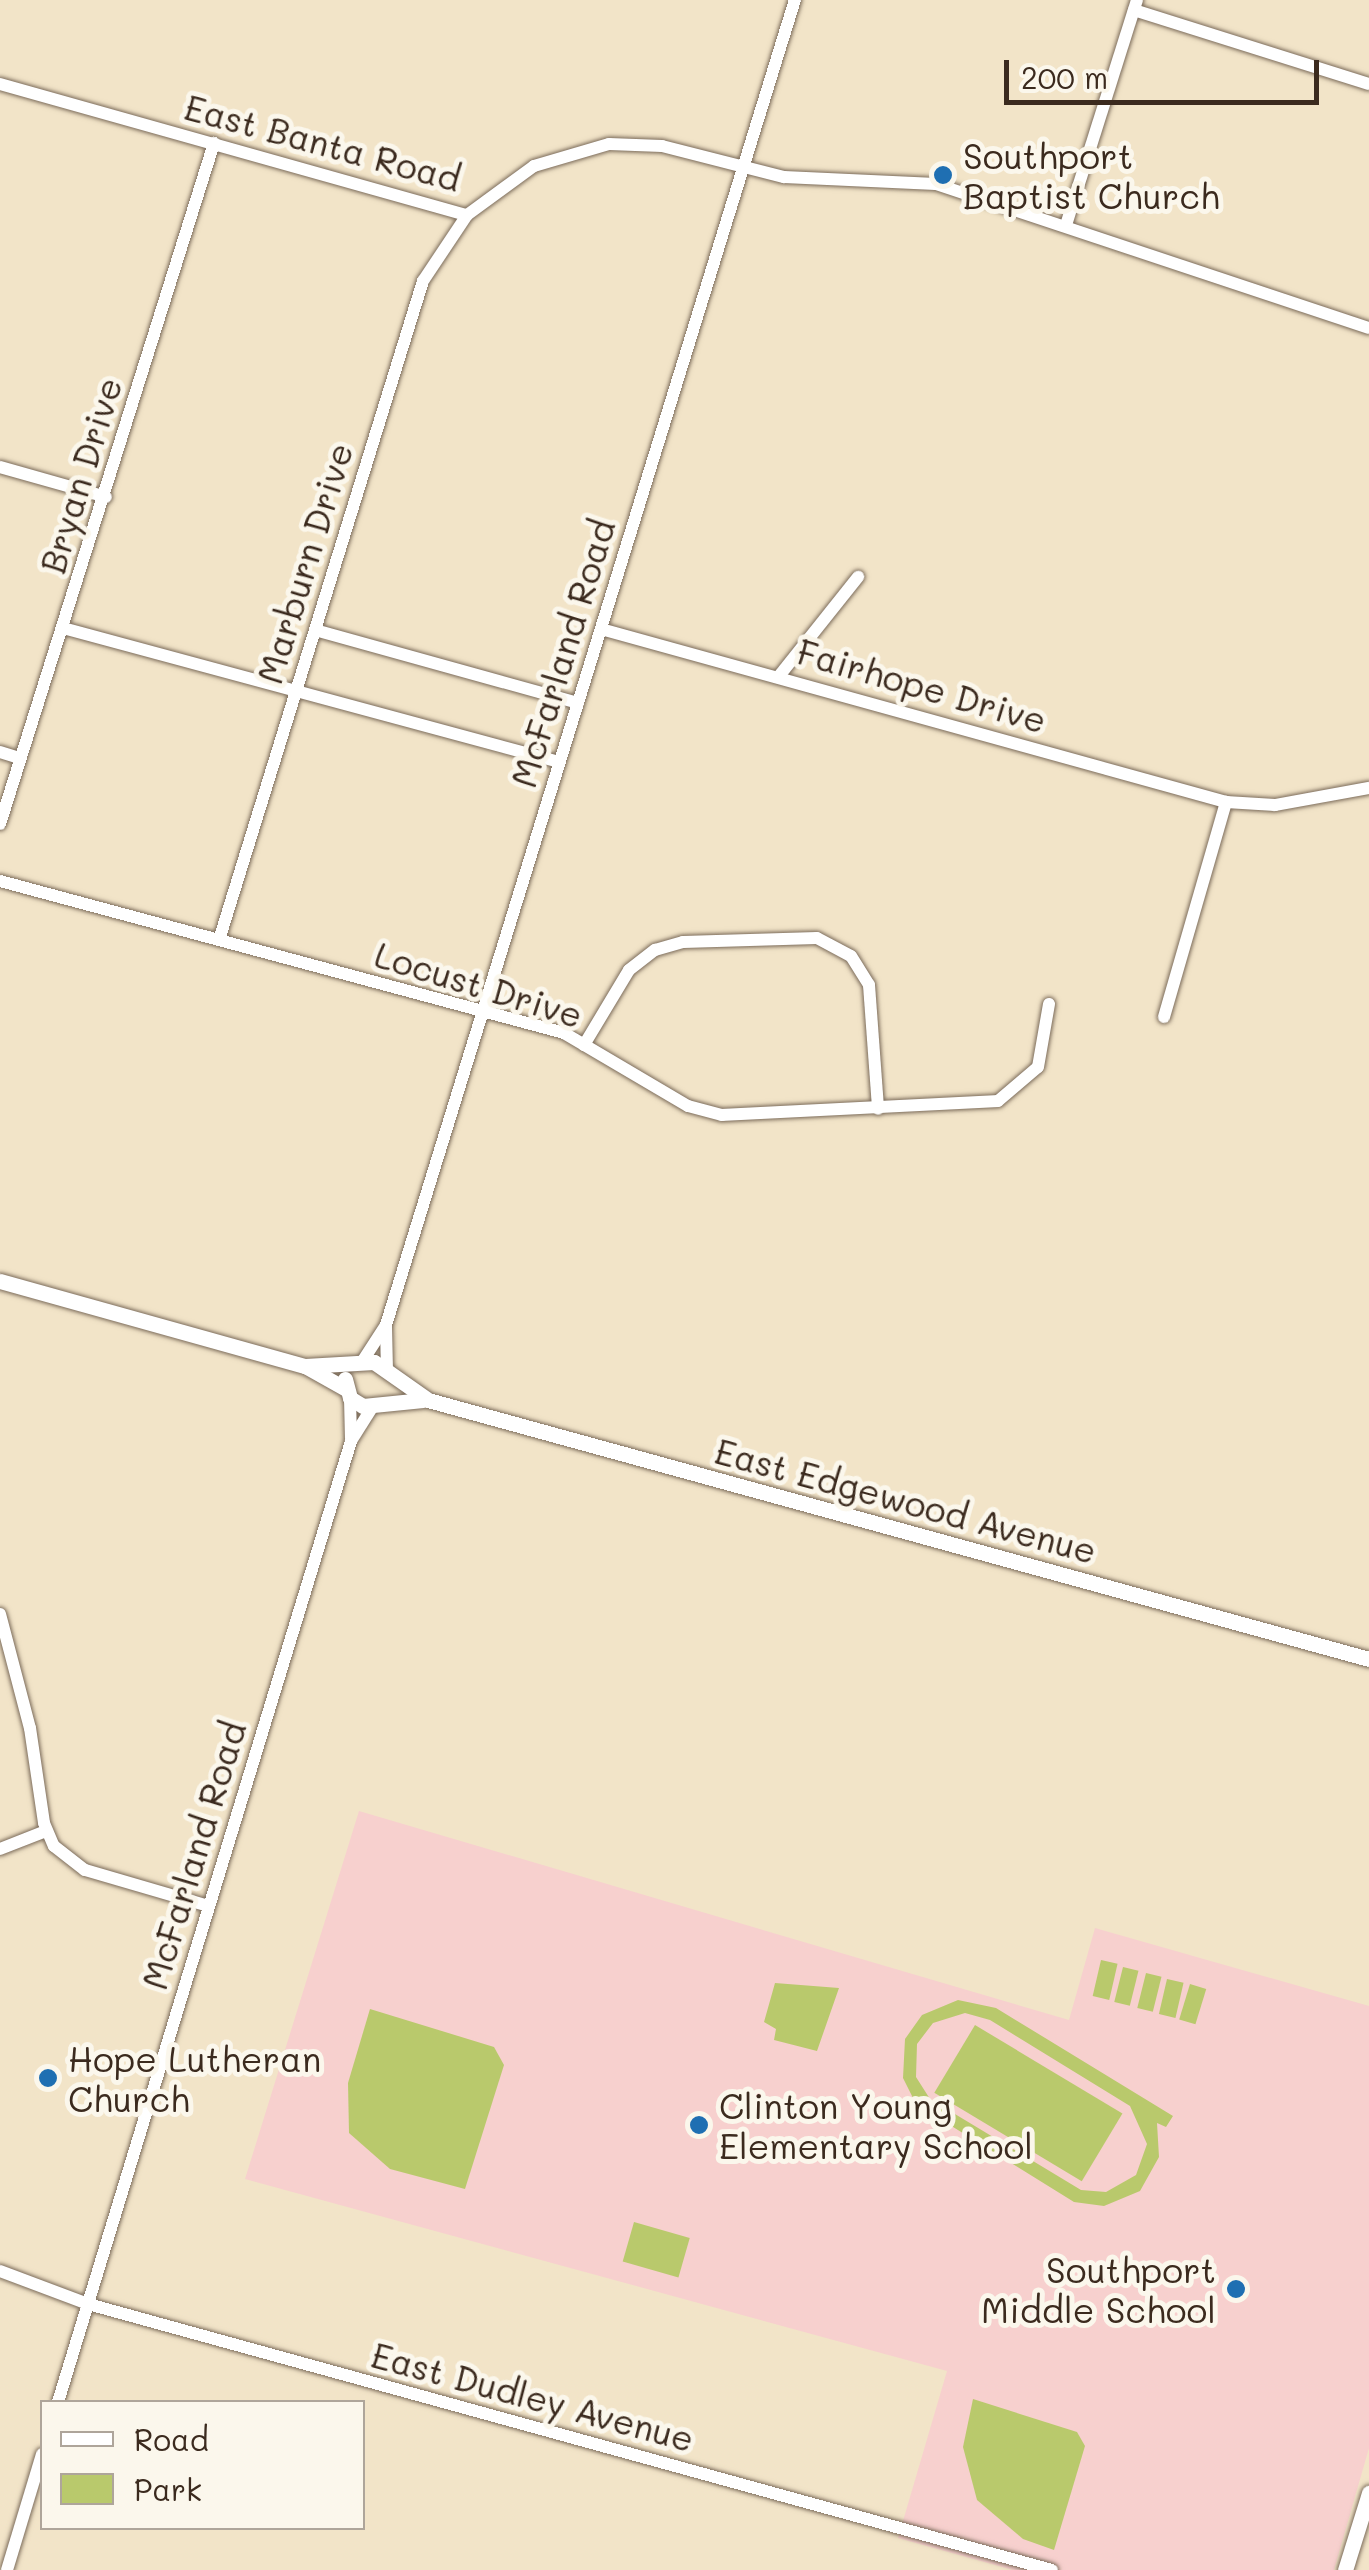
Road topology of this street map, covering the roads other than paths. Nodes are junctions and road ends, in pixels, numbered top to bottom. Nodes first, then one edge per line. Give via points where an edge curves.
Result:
1 (795, 0) edge
2 (1135, 5) edge
3 (0, 84) edge
4 (1369, 84) edge
5 (214, 143) junction
6 (743, 167) junction
7 (467, 215) junction
8 (1066, 225) junction
9 (1369, 328) edge
10 (0, 467) edge
11 (106, 497) junction
12 (858, 577) dead end
13 (63, 628) junction
14 (601, 628) junction
15 (315, 630) junction
16 (779, 676) junction
17 (296, 692) junction
18 (578, 703) junction
19 (0, 752) edge
20 (20, 758) junction
21 (560, 762) junction
22 (1369, 788) edge
23 (1226, 802) junction
24 (0, 824) edge
25 (0, 881) edge
26 (219, 940) junction
27 (1049, 1004) dead end
28 (482, 1012) junction
29 (1164, 1016) dead end
30 (584, 1045) junction
31 (878, 1109) junction
32 (0, 1281) edge
33 (386, 1324) junction
34 (359, 1363) junction
35 (306, 1366) junction
36 (388, 1374) junction
37 (348, 1394) junction
38 (428, 1400) junction
39 (377, 1405) junction
40 (351, 1441) junction
41 (0, 1614) edge
42 (1369, 1659) edge
43 (46, 1831) junction
44 (0, 1850) edge
45 (208, 1906) junction
46 (0, 2271) edge
47 (88, 2304) junction
48 (59, 2400) edge
49 (40, 2461) edge
50 (1369, 2493) edge
51 (7, 2570) edge
52 (1052, 2570) edge
53 (1346, 2570) edge

1 - 6 street, McFarland Road
2 - 4 street
2 - 8 street
3 - 5 street, East Banta Road
5 - 7 street, East Banta Road
5 - 11 street, Bryan Drive
6 - 7 street, East Banta Road via 662,146 594,146 526,171
6 - 8 street, East Banta Road via 799,178 936,184
6 - 14 street, McFarland Road
7 - 15 street, Marburn Drive via 422,282
8 - 9 street, East Banta Road
10 - 11 street
11 - 13 street, Bryan Drive
12 - 16 street
13 - 17 street
13 - 20 street, Bryan Drive
14 - 16 street, Fairhope Drive
14 - 18 street, McFarland Road
15 - 17 street, Marburn Drive
15 - 18 street
16 - 23 street, Fairhope Drive
17 - 21 street
17 - 26 street, Marburn Drive
18 - 21 street, McFarland Road
19 - 20 street
20 - 24 street, Bryan Drive
21 - 28 street, McFarland Road
22 - 23 street, Fairhope Drive via 1275,805
23 - 29 street
25 - 26 street, Locust Drive
26 - 28 street, Locust Drive
27 - 31 street, Locust Drive via 1040,1062 1012,1094 988,1104
28 - 30 street, Locust Drive
28 - 33 street, McFarland Road
30 - 31 street, Locust Drive via 707,1112
30 - 31 street via 629,970 655,950 683,942 817,938 851,956 869,985
32 - 35 main road, East Edgewood Avenue
33 - 34 street, McFarland Road
33 - 36 street, McFarland Road
34 - 35 main road, East Edgewood Avenue
34 - 36 main road, East Edgewood Avenue
34 - 37 main road
35 - 37 main road, East Edgewood Avenue
36 - 38 main road, East Edgewood Avenue
36 - 39 main road
37 - 39 main road, East Edgewood Avenue
37 - 40 street, McFarland Road
38 - 39 main road, East Edgewood Avenue
38 - 42 main road, East Edgewood Avenue
39 - 40 street, McFarland Road
40 - 45 street, McFarland Road
41 - 43 street via 30,1728
43 - 44 street
43 - 45 street via 62,1856 85,1870
45 - 47 street, McFarland Road
46 - 47 street, East Dudley Avenue
47 - 48 street, McFarland Road
47 - 52 street, East Dudley Avenue
49 - 51 street
50 - 53 main road

